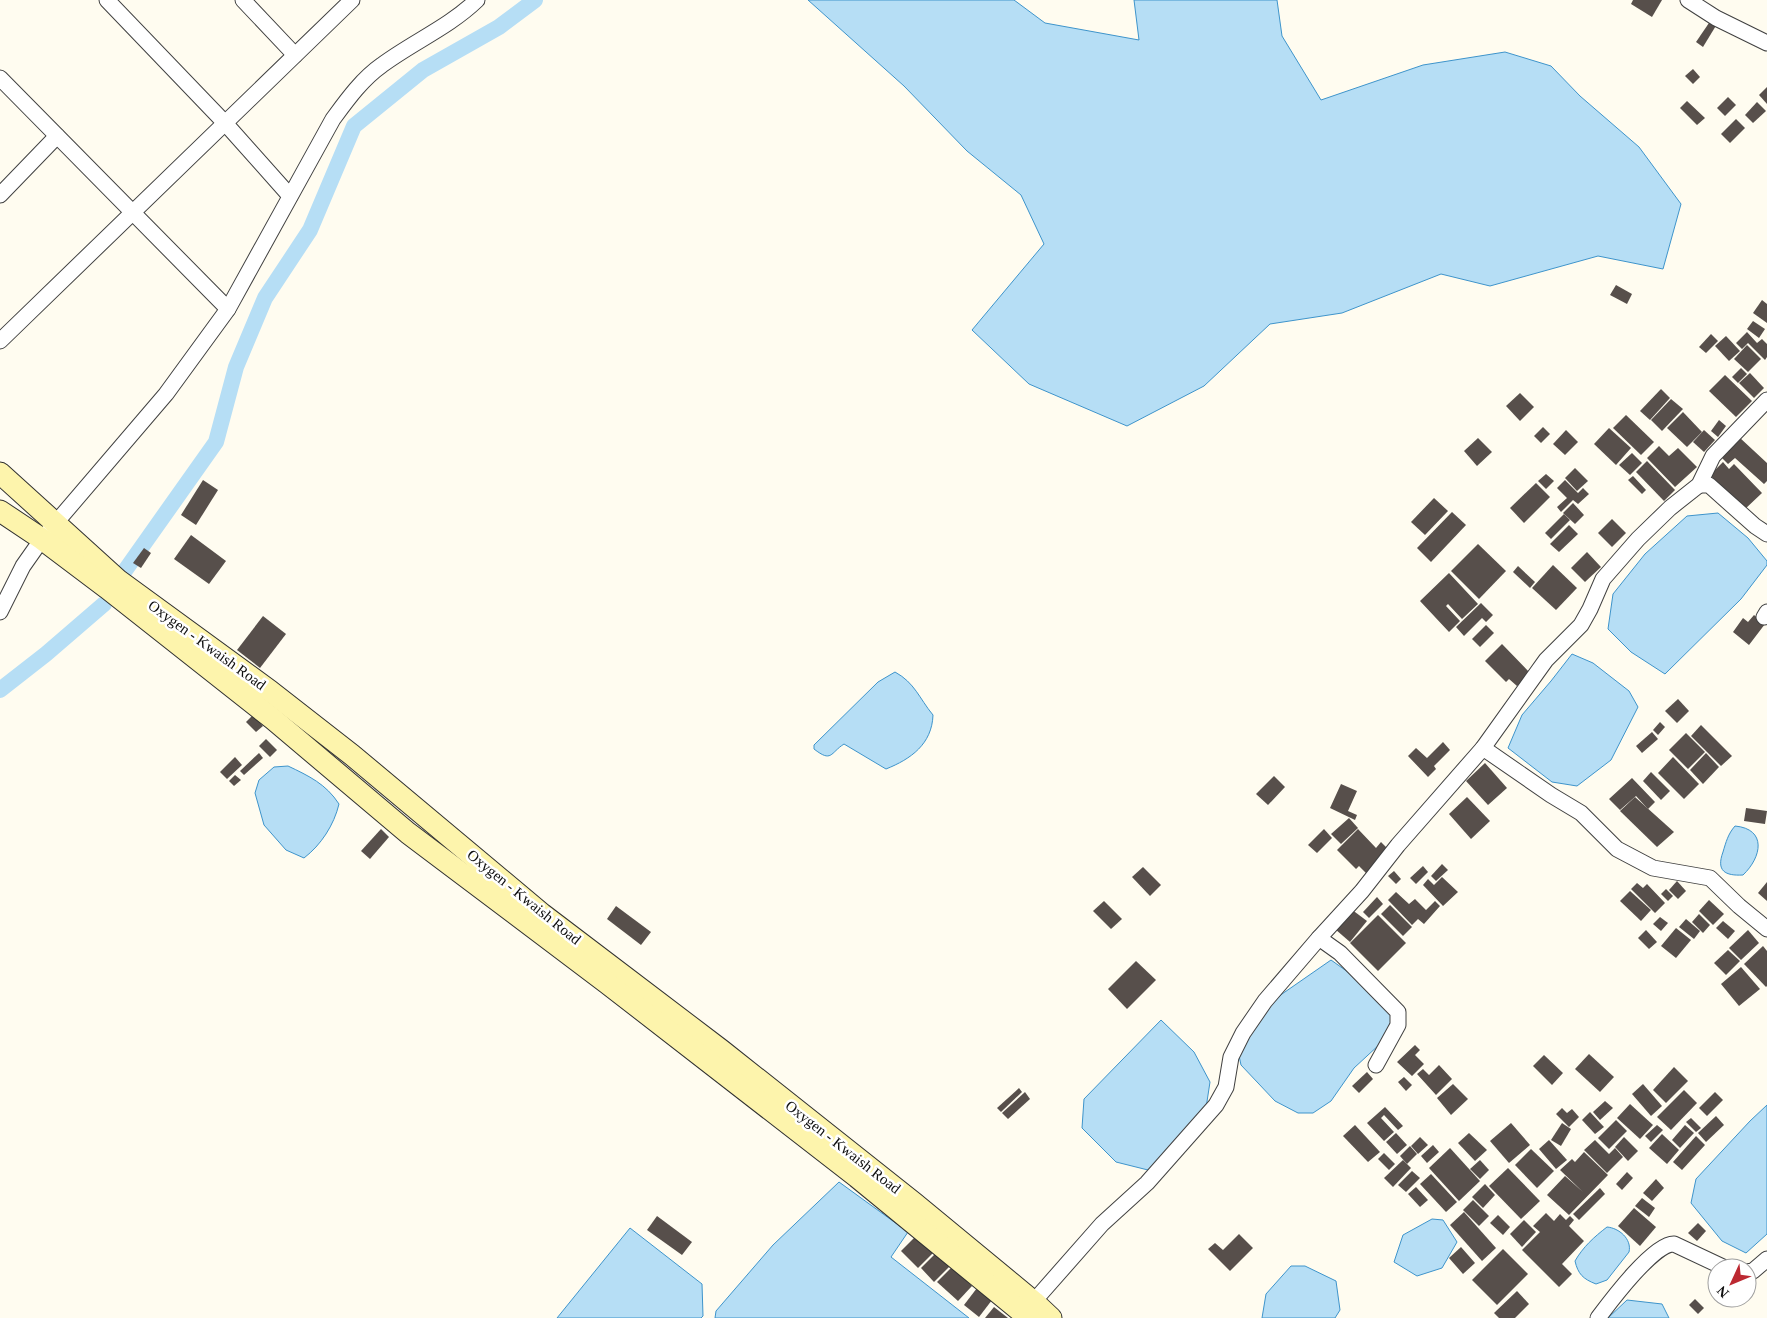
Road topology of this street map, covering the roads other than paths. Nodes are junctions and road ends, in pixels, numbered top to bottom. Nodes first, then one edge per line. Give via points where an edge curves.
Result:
1 (107, 0) edge
2 (243, 0) edge
3 (352, 0) edge
4 (477, 0) edge
5 (1688, 0) edge
6 (1767, 43) edge
7 (295, 55) junction
8 (0, 78) edge
9 (225, 123) junction
10 (57, 136) junction
11 (0, 194) edge
12 (290, 196) junction
13 (132, 212) junction
14 (228, 309) junction
15 (0, 340) edge
16 (1767, 400) edge
17 (0, 473) edge
18 (1699, 485) junction
19 (0, 511) edge
20 (49, 531) junction
21 (1767, 534) edge
22 (0, 612) edge
23 (1482, 748) junction
24 (1767, 929) edge
25 (1320, 938) junction
26 (1376, 1065) dead end
27 (1767, 1259) edge
28 (1707, 1260) edge
29 (1757, 1268) edge
30 (1029, 1311) edge
31 (1051, 1318) edge
32 (1598, 1318) edge

1 - 9 street
2 - 7 street
3 - 7 street
4 - 12 street via 420,42 381,65 352,93 333,119
5 - 6 street
7 - 9 street
8 - 10 street
9 - 12 street
9 - 13 street
10 - 11 street
10 - 13 street
12 - 14 street
13 - 14 street
13 - 15 street
14 - 20 street via 166,394
16 - 18 street via 1713,456
17 - 20 main road, Oxygen - Kwaish Road
18 - 21 street via 1709,485
18 - 23 street via 1638,539 1603,579 1581,625 1546,660
19 - 20 main road, Oxygen - Kwaish Road
20 - 22 street via 23,566
20 - 30 main road, Oxygen - Kwaish Road via 108,585 408,833 608,983
20 - 30 main road, Oxygen - Kwaish Road via 270,691 352,755 542,914 914,1203
23 - 24 street via 1581,813 1617,849 1652,868 1710,878
23 - 25 street
25 - 26 street via 1340,953 1398,1012 1398,1025
25 - 30 street via 1265,1001 1243,1033 1231,1057 1226,1087 1216,1105 1147,1183 1102,1224
27 - 29 street
28 - 32 street via 1671,1243 1655,1253 1624,1284
30 - 31 main road, Oxygen - Kwaish Road

